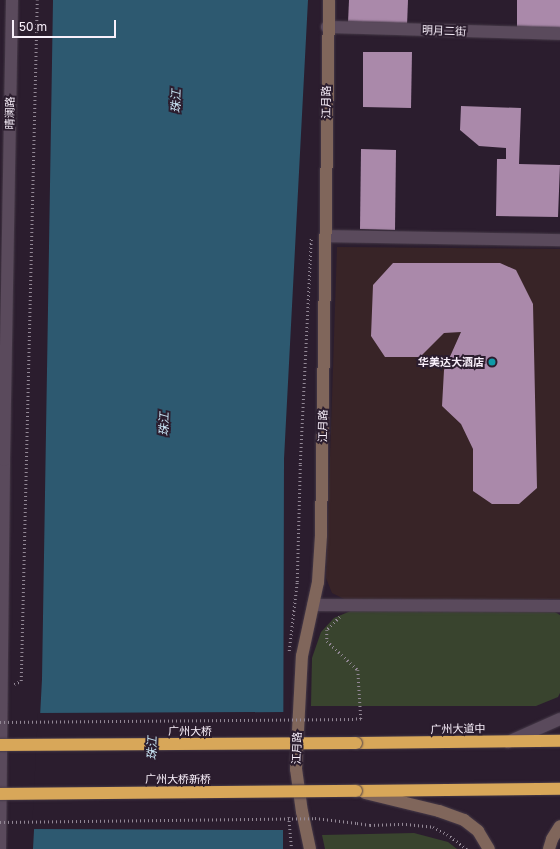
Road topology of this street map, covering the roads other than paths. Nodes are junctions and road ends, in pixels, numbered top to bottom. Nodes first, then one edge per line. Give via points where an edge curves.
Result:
1 (12, 0) edge
2 (328, 0) edge
3 (327, 27) junction
4 (560, 34) edge
5 (325, 236) junction
6 (560, 240) edge
7 (313, 605) junction
8 (560, 606) edge
9 (560, 719) edge
10 (560, 741) edge
11 (508, 742) junction
12 (356, 743) joint
13 (0, 745) edge
14 (560, 789) edge
15 (356, 791) junction
16 (55, 793) junction
17 (0, 794) edge
18 (0, 801) edge
19 (560, 826) edge
20 (0, 849) edge
21 (310, 849) edge
22 (489, 849) edge
23 (549, 849) edge

1 - 20 street, 晴澜路
2 - 3 street, 江月路
3 - 4 street, 明月二街
3 - 5 street, 江月路
5 - 6 street
5 - 7 street, 江月路 via 321,535 318,582
7 - 8 street
7 - 21 street, 江月路 via 302,656 296,768
9 - 11 street
10 - 11 highway, 广州大道中
11 - 12 highway, 广州大道中
12 - 13 highway, 广州大桥, bridge
14 - 15 highway
15 - 16 highway, 广州大桥新桥, bridge
15 - 22 street via 440,811 464,820 478,831
16 - 17 highway, 广州大桥新桥, bridge
16 - 18 highway, bridge
19 - 23 street

